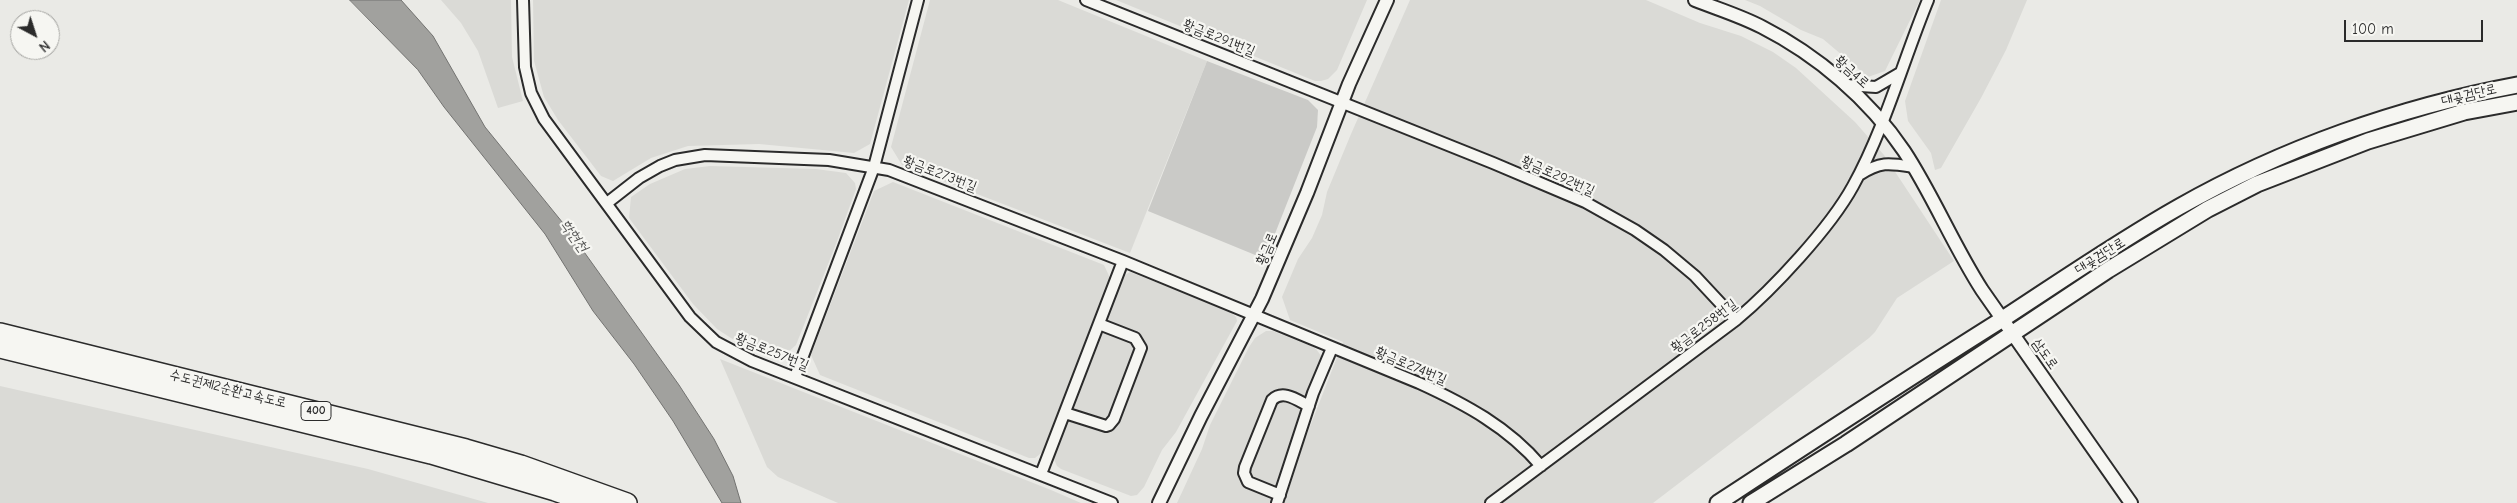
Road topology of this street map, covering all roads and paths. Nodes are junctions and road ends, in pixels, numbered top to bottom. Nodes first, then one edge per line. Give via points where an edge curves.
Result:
1 (523, 0) edge
2 (918, 0) edge
3 (1086, 0) edge
4 (1387, 0) edge
5 (1695, 0) edge
6 (1928, 0) edge
7 (1900, 73) junction
8 (2517, 84) edge
9 (1845, 85) junction
10 (1342, 102) junction
11 (2517, 102) edge
12 (1881, 122) junction
13 (874, 167) junction
14 (1914, 167) junction
15 (1858, 176) junction
16 (607, 203) junction
17 (1941, 219) joint
18 (1122, 261) junction
19 (1255, 315) junction
20 (2002, 319) junction
21 (1736, 320) junction
22 (1099, 324) junction
23 (0, 333) edge
24 (2012, 334) junction
25 (0, 348) edge
26 (1332, 348) junction
27 (795, 377) junction
28 (1309, 406) junction
29 (1065, 412) junction
30 (1541, 466) junction
31 (1041, 474) junction
32 (1279, 499) edge
33 (589, 503) edge
34 (628, 503) edge
35 (1112, 503) edge
36 (1159, 503) edge
37 (1491, 503) edge
38 (1718, 503) edge
39 (1751, 503) edge
40 (2131, 503) edge

1 - 16 street, 황금로257번길 via 523,51 531,93 544,119
2 - 13 street
3 - 10 street, 황금로291번길
4 - 10 street, 황금로
5 - 9 street, 황금4로 via 1780,37
6 - 7 street, 황금로258번길
7 - 9 street via 1876,87
7 - 12 street, 황금로258번길
8 - 20 main road, 대곶검단로 via 2463,96 2353,129 2256,168 2179,207
9 - 12 street, 황금4로
10 - 19 street, 황금로
10 - 21 street, 황금로292번길 via 1546,185 1608,214 1680,263
11 - 24 main road, 대곶검단로 via 2420,124 2257,184 2208,209 2108,270
12 - 14 street, 황금4로
12 - 15 street, 황금로258번길
13 - 16 street, 황금로273번길 via 788,157 725,154 690,157 650,171
13 - 18 street, 황금로273번길 via 948,192
13 - 27 street
14 - 15 street via 1884,163
14 - 17 street, 황금4로
15 - 21 street, 황금로258번길 via 1815,237 1760,299
16 - 27 street, 황금로257번길 via 690,317 708,336 735,354
17 - 20 street, 삼도로 via 1962,259
18 - 19 street, 황금로273번길
18 - 22 street
19 - 26 street, 황금로274번길
19 - 36 street, 황금로
20 - 24 street, 삼도로
20 - 38 main road, 대곶검단로
21 - 30 street, 황금로258번길
22 - 29 street
22 - 29 street via 1135,338 1140,344 1140,352 1109,426
23 - 34 highway, 수도권제2순환고속도로 / 400 via 466,449
24 - 39 main road, 대곶검단로
24 - 40 street, 삼도로
25 - 33 highway, 수도권제2순환고속도로 / 400 via 431,454
26 - 28 street
26 - 30 street, 황금로274번길 via 1464,405 1518,440
27 - 31 street, 황금로257번길
28 - 32 street
28 - 32 street via 1282,394 1277,395 1272,400 1245,467 1248,482
29 - 31 street
30 - 37 street, 황금로258번길
31 - 35 street, 황금로257번길

